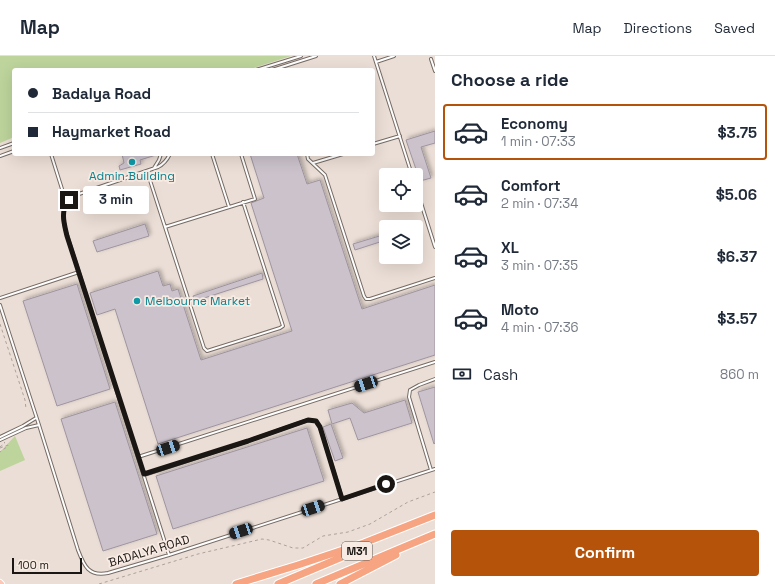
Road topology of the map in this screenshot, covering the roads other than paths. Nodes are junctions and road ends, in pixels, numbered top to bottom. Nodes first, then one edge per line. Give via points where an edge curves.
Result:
1 (301, 56) edge
2 (316, 56) edge
3 (374, 56) edge
4 (394, 56) edge
5 (431, 59) dead end
6 (376, 62) junction
7 (278, 63) junction
8 (262, 68) edge
9 (280, 68) edge
10 (283, 68) edge
11 (435, 71) edge
12 (400, 136) junction
13 (375, 143) edge
14 (12, 144) edge
15 (0, 148) edge
16 (12, 152) edge
17 (0, 156) edge
18 (52, 156) edge
19 (160, 156) edge
20 (169, 156) edge
21 (213, 156) edge
22 (242, 156) edge
23 (307, 156) edge
24 (336, 156) edge
25 (313, 163) junction
26 (154, 168) junction
27 (410, 168) edge
28 (147, 171) junction
29 (62, 189) dead end
30 (243, 202) junction
31 (229, 207) junction
32 (423, 209) edge
33 (165, 227) junction
34 (435, 246) edge
35 (78, 272) junction
36 (435, 278) edge
37 (0, 298) edge
38 (0, 305) edge
39 (435, 362) edge
40 (435, 380) edge
41 (36, 418) junction
42 (39, 425) junction
43 (0, 437) edge
44 (0, 440) edge
45 (138, 457) junction
46 (435, 469) edge
47 (431, 470) junction
48 (144, 474) junction
49 (342, 499) junction
50 (435, 516) edge
51 (435, 534) edge
52 (169, 555) junction
53 (236, 584) edge
54 (278, 584) edge
55 (316, 584) edge
56 (340, 584) edge

1 - 7 lane
2 - 10 lane
3 - 6 lane
4 - 6 lane
5 - 11 lane
6 - 12 lane
7 - 8 lane
7 - 9 lane
12 - 13 lane
12 - 27 lane
14 - 15 lane
16 - 17 lane
18 - 29 lane
19 - 26 lane
20 - 26 lane via 162,165
21 - 31 lane
22 - 30 lane via 255,199
23 - 25 lane
24 - 25 lane
25 - 36 lane via 326,175 366,299
26 - 28 lane
28 - 33 lane
28 - 35 lane via 81,193 66,203 65,228
30 - 31 lane
30 - 33 lane via 283,324 282,327 266,333 209,351 205,349
31 - 33 lane
32 - 34 lane
35 - 37 lane
35 - 45 lane
38 - 41 lane, BADALYA ROAD
39 - 45 lane
40 - 47 lane via 419,384 410,390 409,396
41 - 42 lane, BADALYA ROAD
41 - 43 lane
42 - 44 lane
42 - 52 lane, BADALYA ROAD via 78,550 87,569 104,574
45 - 48 lane
46 - 47 lane, BADALYA ROAD
47 - 49 lane, BADALYA ROAD
48 - 49 lane via 308,420 316,421
48 - 52 lane
49 - 52 lane, BADALYA ROAD
50 - 53 highway via 356,546
50 - 54 highway, M31
51 - 55 highway, M31
51 - 56 highway

